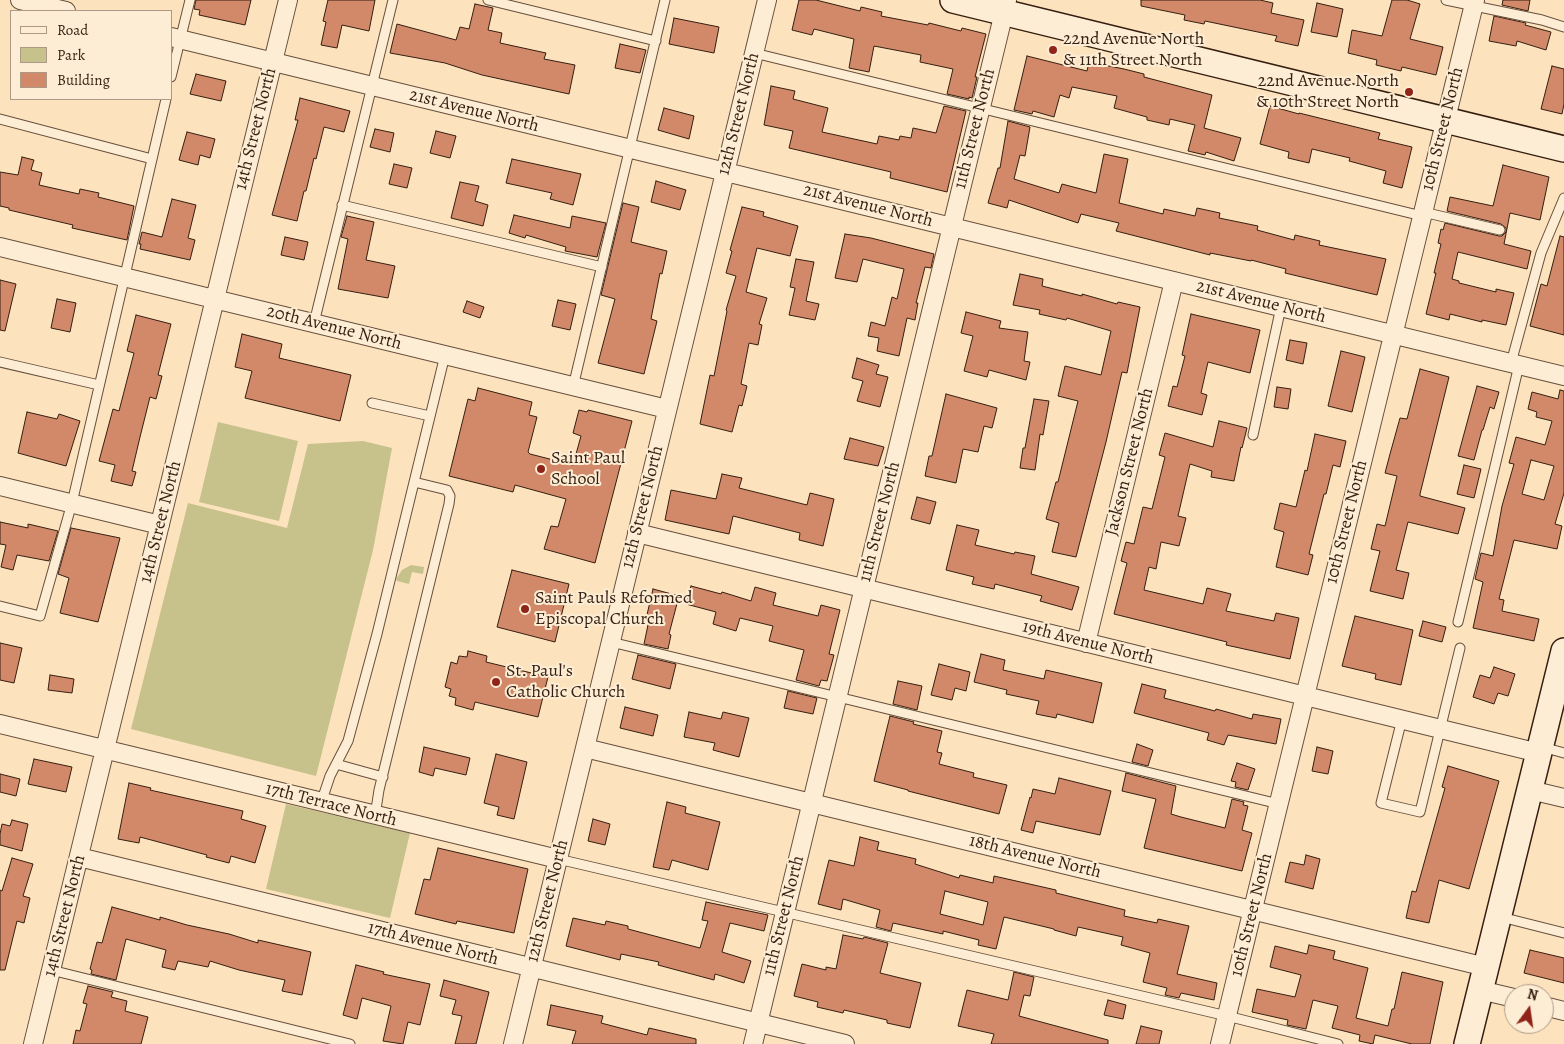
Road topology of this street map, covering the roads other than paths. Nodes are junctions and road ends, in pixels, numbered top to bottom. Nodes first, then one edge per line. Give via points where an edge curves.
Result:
1 (20, 0) edge
2 (190, 0) edge
3 (288, 0) edge
4 (393, 0) edge
5 (488, 0) edge
6 (665, 0) edge
7 (767, 0) edge
8 (953, 0) edge
9 (1446, 0) edge
10 (1474, 3) edge
11 (1005, 6) edge
12 (62, 10) edge
13 (1564, 26) edge
14 (176, 38) edge
15 (656, 41) junction
16 (754, 53) junction
17 (273, 62) junction
18 (172, 69) edge
19 (372, 86) junction
20 (166, 100) edge
21 (980, 108) junction
22 (0, 119) edge
23 (1446, 120) junction
24 (631, 149) junction
25 (1564, 149) edge
26 (152, 159) junction
27 (725, 172) junction
28 (1564, 198) edge
29 (342, 205) junction
30 (1422, 214) junction
31 (952, 227) junction
32 (1500, 230) dead end
33 (0, 247) edge
34 (602, 267) junction
35 (124, 277) junction
36 (1174, 281) junction
37 (215, 299) junction
38 (1281, 307) junction
39 (314, 324) junction
40 (1393, 334) junction
41 (445, 355) junction
42 (0, 362) edge
43 (1515, 364) junction
44 (1564, 376) edge
45 (99, 385) junction
46 (573, 387) junction
47 (372, 403) dead end
48 (667, 409) junction
49 (430, 416) junction
50 (1253, 435) dead end
51 (414, 482) junction
52 (0, 486) edge
53 (72, 503) junction
54 (160, 524) junction
55 (637, 533) junction
56 (864, 588) junction
57 (0, 606) edge
58 (1458, 622) dead end
59 (611, 642) junction
60 (1086, 642) junction
61 (1460, 648) dead end
62 (1564, 651) edge
63 (1305, 696) junction
64 (837, 697) junction
65 (1402, 719) junction
66 (0, 724) edge
67 (1440, 729) junction
68 (585, 748) junction
69 (105, 749) junction
70 (1540, 750) junction
71 (1564, 753) edge
72 (336, 764) junction
73 (383, 777) junction
74 (1530, 790) junction
75 (1564, 798) edge
76 (321, 803) junction
77 (811, 803) junction
78 (1279, 804) junction
79 (376, 816) junction
80 (79, 858) junction
81 (558, 860) junction
82 (1253, 910) junction
83 (784, 912) junction
84 (1498, 916) junction
85 (1564, 933) edge
86 (531, 968) junction
87 (51, 970) junction
88 (1483, 979) junction
89 (1504, 992) edge
90 (1227, 1016) junction
91 (758, 1023) junction
92 (34, 1044) edge
93 (350, 1044) edge
94 (513, 1044) edge
95 (753, 1044) edge
96 (845, 1044) edge
97 (1220, 1044) edge
98 (1338, 1044) edge
99 (1467, 1044) edge

1 - 12 street
2 - 14 lane
3 - 17 street, 14th Street North
4 - 19 lane
5 - 15 lane
6 - 15 lane
7 - 16 street, 12th Street North
8 - 11 main road
9 - 10 lane
10 - 13 lane
10 - 23 street, 10th Street North
11 - 21 street, 11th Street North
11 - 23 main road
14 - 17 street, 21st Avenue North
14 - 18 lane
15 - 24 lane
16 - 21 lane
16 - 27 street, 12th Street North
17 - 19 street, 21st Avenue North
17 - 37 street, 14th Street North
19 - 24 street, 21st Avenue North
19 - 29 lane
20 - 26 lane
21 - 30 lane
21 - 31 street, 11th Street North
22 - 26 lane
23 - 25 main road
23 - 30 street, 10th Street North
24 - 27 street, 21st Avenue North
24 - 34 lane
26 - 35 lane
27 - 31 street, 21st Avenue North
27 - 48 street, 12th Street North
28 - 43 lane via 1541,253
29 - 34 lane
29 - 39 lane
30 - 32 lane
30 - 40 street, 10th Street North
31 - 36 street, 21st Avenue North
31 - 56 street, 11th Street North
33 - 35 street, 20th Avenue North
34 - 46 lane
35 - 37 street, 20th Avenue North
35 - 45 lane
36 - 38 street, 21st Avenue North
36 - 60 street, Jackson Street North
37 - 39 street, 20th Avenue North
37 - 54 street, 14th Street North
38 - 40 street, 21st Avenue North
38 - 50 lane
39 - 41 street, 20th Avenue North
40 - 43 street, 21st Avenue North
40 - 63 street, 10th Street North
41 - 46 street, 20th Avenue North
41 - 49 lane
42 - 45 lane
43 - 44 street, 21st Avenue North
43 - 58 lane
45 - 53 lane
46 - 48 street, 20th Avenue North
47 - 49 lane
48 - 55 street, 12th Street North
49 - 51 lane
51 - 72 lane via 348,741
51 - 73 lane via 447,490 450,496
52 - 53 street
53 - 54 street
53 - 57 lane via 40,616
54 - 69 street, 14th Street North
55 - 56 street, 19th Avenue North
55 - 59 street, 12th Street North
56 - 60 street, 19th Avenue North
56 - 64 street, 11th Street North
59 - 64 lane
59 - 68 street, 12th Street North
60 - 63 street, 19th Avenue North
61 - 67 lane
62 - 70 main road
63 - 65 street, 19th Avenue North
63 - 78 street, 10th Street North
64 - 77 street, 11th Street North
64 - 78 lane
65 - 67 street, 19th Avenue North
65 - 67 lane via 1381,803 1420,812
66 - 69 street
67 - 70 street, 19th Avenue North
68 - 77 street, 18th Avenue North
68 - 81 street, 12th Street North
69 - 76 street, 17th Terrace North
69 - 80 street, 14th Street North
70 - 71 lane
70 - 74 main road
72 - 73 lane
72 - 76 lane
73 - 79 lane via 378,790
74 - 75 street
74 - 84 main road
76 - 79 street, 17th Terrace North
77 - 82 street, 18th Avenue North
77 - 83 street, 11th Street North
78 - 82 street, 10th Street North
79 - 81 street, 17th Terrace North
80 - 86 street, 17th Avenue North
80 - 87 street, 14th Street North
81 - 83 lane
81 - 86 street, 12th Street North
82 - 88 street, 18th Avenue North
82 - 90 street, 10th Street North
83 - 90 lane
83 - 91 street, 11th Street North
84 - 85 lane
84 - 88 main road
86 - 91 street, 17th Avenue North
86 - 94 street, 12th Street North
87 - 92 street, 14th Street North
87 - 93 lane
88 - 89 street, 18th Avenue North
88 - 99 main road
90 - 97 street, 10th Street North
90 - 98 lane
91 - 95 street, 11th Street North
91 - 96 street, 17th Avenue North

